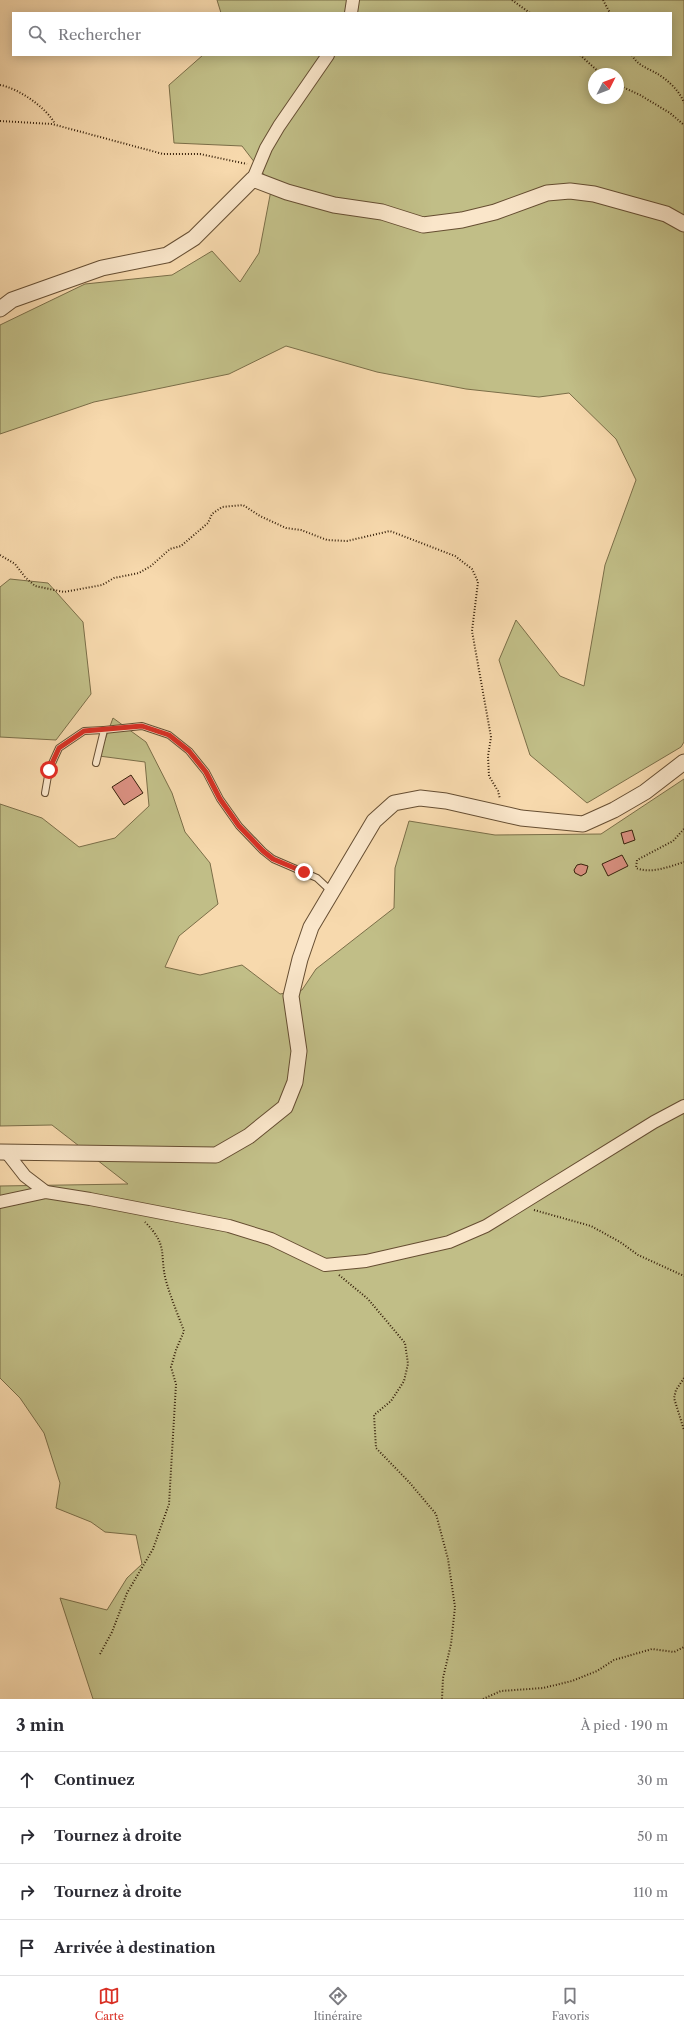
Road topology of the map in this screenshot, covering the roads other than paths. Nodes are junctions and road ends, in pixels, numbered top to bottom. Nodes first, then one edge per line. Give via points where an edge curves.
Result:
1 (353, 0) edge
2 (351, 12) edge
3 (327, 56) edge
4 (255, 173) junction
5 (684, 224) edge
6 (0, 309) edge
7 (104, 730) junction
8 (684, 762) edge
9 (96, 763) dead end
10 (45, 793) dead end
11 (332, 892) junction
12 (684, 1106) edge
13 (4, 1153) edge
14 (46, 1192) junction
15 (0, 1202) edge

1 - 2 street
3 - 4 street via 279,126
4 - 5 street via 287,192 334,205 382,212 423,225 495,212 547,193 570,191 594,194 666,214
4 - 6 street via 194,238 167,255 102,268 12,300
7 - 9 lane
7 - 10 lane via 84,731 59,748 49,770
7 - 11 lane via 142,726 169,735 189,751 206,772 220,799 263,851 273,859 317,878
8 - 11 street via 645,792 583,824 521,818 446,801 420,798 394,803 374,821
11 - 13 street via 311,927 291,996 299,1051 295,1082 285,1107 249,1136 216,1155
12 - 14 street via 648,1125 486,1226 449,1242 366,1261 326,1265 271,1239 229,1226
13 - 14 street via 25,1176
14 - 15 street

